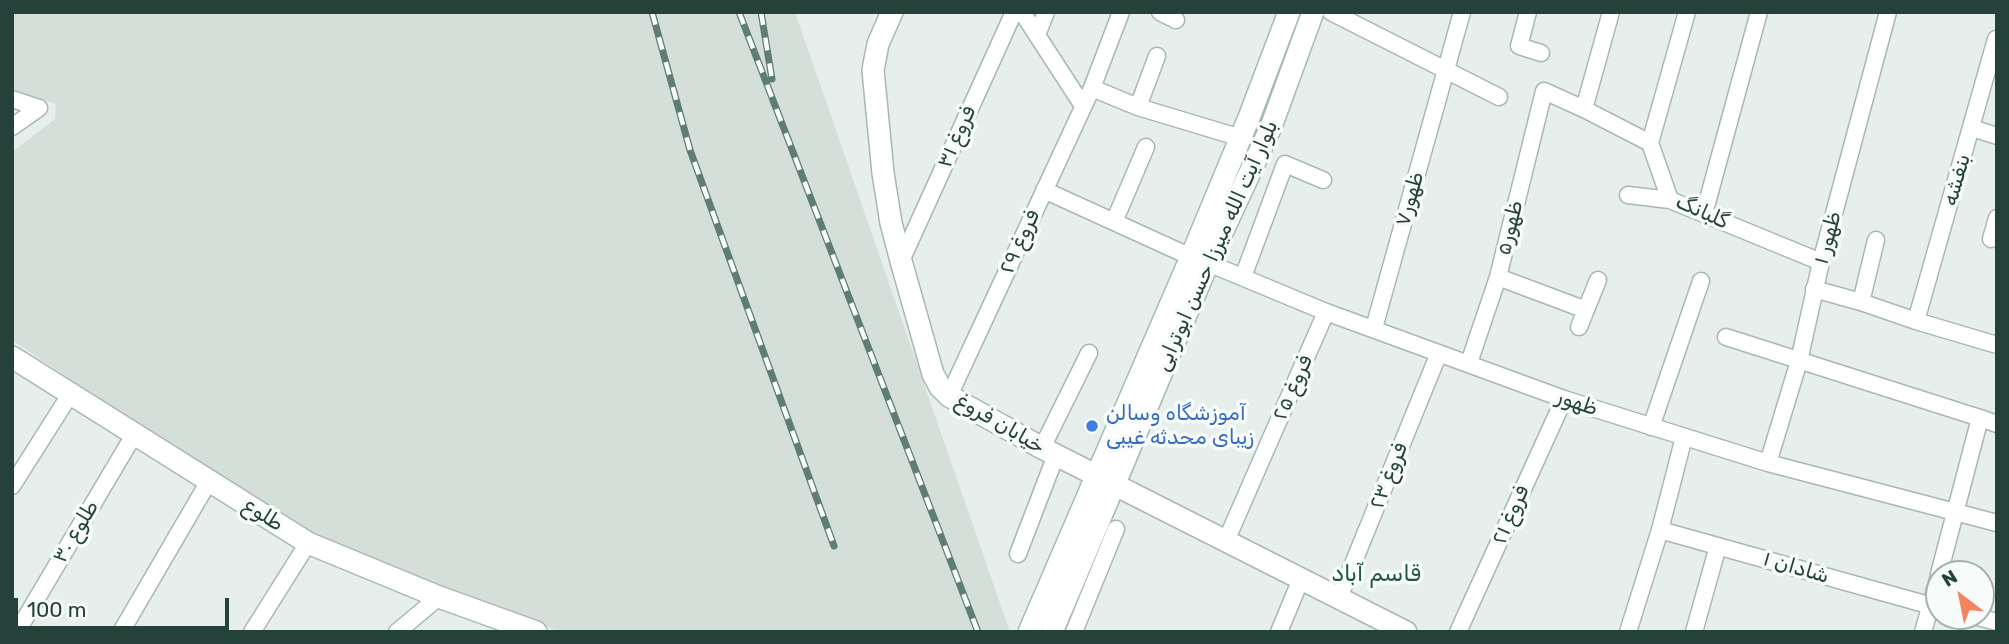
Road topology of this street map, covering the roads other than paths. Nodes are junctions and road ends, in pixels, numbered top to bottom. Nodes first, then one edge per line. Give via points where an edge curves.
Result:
1 (892, 12) edge
2 (1014, 12) edge
3 (1022, 12) edge
4 (1046, 12) edge
5 (1121, 12) edge
6 (1160, 12) edge
7 (1289, 12) edge
8 (1313, 12) edge
9 (1331, 12) edge
10 (1461, 12) edge
11 (1528, 12) edge
12 (1611, 12) edge
13 (1687, 12) edge
14 (1759, 12) edge
15 (1888, 12) edge
16 (1176, 20) dead end
17 (1037, 35) junction
18 (1996, 39) edge
19 (1541, 53) dead end
20 (1157, 56) dead end
21 (1447, 70) junction
22 (1091, 88) junction
23 (1500, 97) dead end
24 (12, 99) edge
25 (1083, 106) junction
26 (1138, 107) junction
27 (1584, 109) junction
28 (12, 127) edge
29 (1972, 128) junction
30 (1997, 136) edge
31 (1241, 138) junction
32 (1650, 143) junction
33 (1146, 146) dead end
34 (1323, 180) dead end
35 (1044, 190) junction
36 (1628, 195) dead end
37 (1670, 200) junction
38 (1704, 214) junction
39 (1997, 218) edge
40 (1114, 222) junction
41 (1991, 239) dead end
42 (1876, 240) dead end
43 (1199, 260) junction
44 (901, 261) junction
45 (1821, 262) junction
46 (1243, 277) junction
47 (1499, 277) junction
48 (1598, 280) dead end
49 (1701, 281) dead end
50 (1814, 289) junction
51 (1861, 302) junction
52 (1586, 310) junction
53 (1326, 312) junction
54 (1916, 321) junction
55 (1579, 327) dead end
56 (1374, 328) junction
57 (1726, 337) dead end
58 (1997, 345) edge
59 (1439, 353) junction
60 (1089, 354) dead end
61 (12, 357) edge
62 (1798, 361) junction
63 (1469, 363) junction
64 (71, 393) junction
65 (949, 396) junction
66 (1564, 399) junction
67 (1980, 418) junction
68 (1997, 424) edge
69 (1651, 427) junction
70 (135, 433) junction
71 (1684, 438) junction
72 (1049, 452) junction
73 (1768, 463) junction
74 (1105, 480) junction
75 (209, 481) junction
76 (12, 486) edge
77 (1956, 512) junction
78 (1997, 523) edge
79 (1116, 529) dead end
80 (1661, 530) junction
81 (1226, 541) junction
82 (308, 543) junction
83 (1718, 547) junction
84 (1018, 554) dead end
85 (1943, 560) edge
86 (1089, 567) junction
87 (1301, 579) junction
88 (439, 597) junction
89 (1339, 598) junction
90 (1925, 604) edge
91 (489, 624) edge
92 (17, 632) edge
93 (121, 632) edge
94 (252, 632) edge
95 (397, 632) edge
96 (536, 632) edge
97 (1029, 632) edge
98 (1052, 632) edge
99 (1074, 632) edge
100 (1279, 632) edge
101 (1406, 632) edge
102 (1458, 632) edge
103 (1628, 632) edge
104 (1694, 632) edge

1 - 44 street, خیابان فروغ via 873,70 883,173
2 - 44 street, فروغ ۳۱
3 - 17 street
4 - 17 street
5 - 22 street, فروغ ۲۹
6 - 16 street
7 - 31 street, بلوار آیت الله میرزا حسن ابوترابی
8 - 43 street, بلوار آیت الله میرزا حسن ابوترابی via 1271,127
9 - 21 street
10 - 21 street, ظهور۷
11 - 19 street via 1519,46
12 - 27 street
13 - 32 street
14 - 38 street
15 - 45 street, ظهور ۱
17 - 25 street
18 - 29 street, بنفشه
20 - 26 street
21 - 23 street
21 - 56 street, ظهور۷
22 - 25 street, فروغ ۲۹
22 - 26 street
24 - 28 street via 39,108
25 - 35 street, فروغ ۲۹
26 - 31 street
27 - 32 street
27 - 47 street, ظهور۵ via 1544,91
29 - 30 street
29 - 54 street, بنفشه
31 - 43 street, بلوار آیت الله میرزا حسن ابوترابی
32 - 37 street, گلبانگ
33 - 40 street
34 - 46 street via 1285,164
35 - 40 street, ظهور
35 - 65 street, فروغ ۲۹
36 - 37 street
37 - 38 street, گلبانگ
38 - 45 street, گلبانگ
39 - 41 street
40 - 43 street, ظهور
42 - 51 street
43 - 46 street, ظهور
43 - 74 street, بلوار آیت الله میرزا حسن ابوترابی
44 - 65 street, خیابان فروغ via 933,374
45 - 50 street, ظهور ۱
46 - 53 street, ظهور
47 - 52 street
47 - 63 street, ظهور۵
48 - 52 street
49 - 69 street
50 - 51 street
50 - 62 street, ظهور ۱
51 - 54 street
52 - 55 street
53 - 56 street, ظهور
53 - 81 street, فروغ ۲۵
54 - 58 street
56 - 59 street, ظهور
57 - 62 street
59 - 63 street, ظهور
59 - 89 street, فروغ ۲۳
60 - 72 street
61 - 64 street, طلوع
62 - 67 street
62 - 73 street, ظهور ۱
63 - 66 street, ظهور
64 - 70 street, طلوع
64 - 76 street
65 - 72 street, خیابان فروغ
66 - 69 street, ظهور
66 - 102 street, فروغ ۲۱
67 - 68 street
67 - 77 street
69 - 71 street, ظهور
70 - 75 street, طلوع
70 - 92 street, طلوع ۳۰
71 - 73 street, ظهور
71 - 80 street
72 - 74 street, خیابان فروغ
72 - 84 street
73 - 77 street, ظهور
74 - 81 street, خیابان فروغ
74 - 86 street, بلوار آیت الله میرزا حسن ابوترابی
74 - 97 street, بلوار آیت الله میرزا حسن ابوترابی
75 - 82 street, طلوع
75 - 93 street
77 - 78 street, ظهور
77 - 85 street
79 - 86 street
80 - 83 street, شادان ۱
80 - 103 street
81 - 87 street, خیابان فروغ
82 - 88 street, طلوع
82 - 94 street
83 - 90 street, شادان ۱
83 - 104 street
86 - 98 street, بلوار آیت الله میرزا حسن ابوترابی
86 - 99 street
87 - 89 street, خیابان فروغ
87 - 100 street
88 - 91 street, طلوع
88 - 95 street
89 - 101 street, خیابان فروغ
91 - 96 street, طلوع

